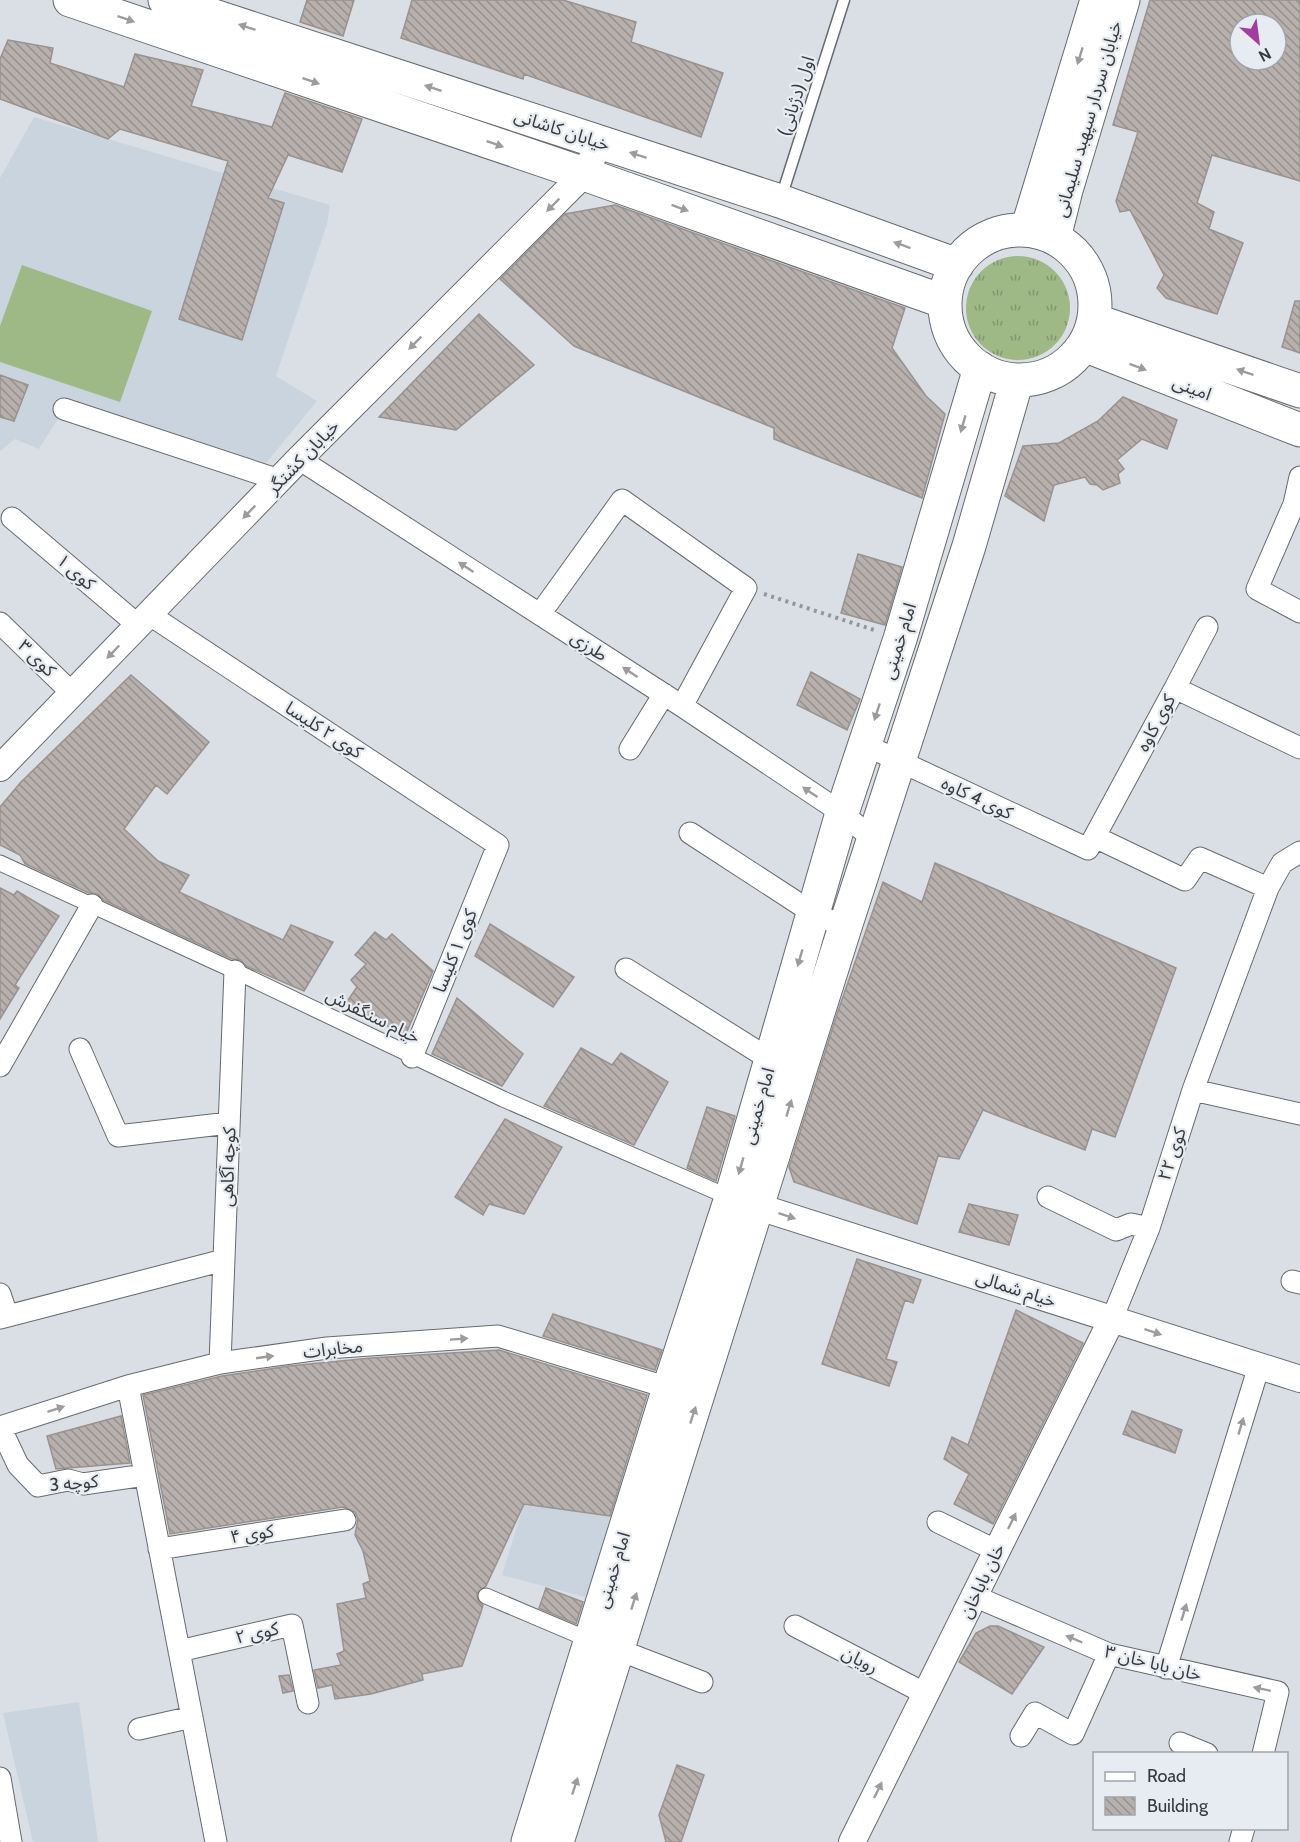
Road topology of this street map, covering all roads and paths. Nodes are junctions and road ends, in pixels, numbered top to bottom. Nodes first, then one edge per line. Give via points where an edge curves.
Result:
1 (70, 0) edge
2 (165, 0) edge
3 (843, 0) edge
4 (1097, 0) edge
5 (1123, 0) edge
6 (600, 142) junction
7 (584, 174) junction
8 (780, 201) junction
9 (1040, 234) junction
10 (957, 265) junction
11 (945, 302) junction
12 (1089, 332) junction
13 (980, 368) junction
14 (1017, 380) junction
15 (1300, 391) edge
16 (64, 409) dead end
17 (1300, 430) edge
18 (299, 459) junction
19 (1300, 477) edge
20 (279, 480) junction
21 (1297, 505) edge
22 (12, 518) dead end
23 (746, 588) junction
24 (1300, 612) edge
25 (540, 614) junction
26 (144, 620) junction
27 (0, 623) edge
28 (1207, 627) dead end
29 (900, 639) junction
30 (1175, 688) junction
31 (73, 694) junction
32 (673, 700) junction
33 (866, 746) junction
34 (1300, 748) edge
35 (630, 749) dead end
36 (900, 762) junction
37 (0, 768) edge
38 (842, 813) junction
39 (690, 833) dead end
40 (873, 839) junction
41 (1092, 843) junction
42 (498, 845) joint
43 (1300, 852) edge
44 (0, 863) edge
45 (1268, 888) junction
46 (92, 905) junction
47 (813, 913) junction
48 (845, 927) junction
49 (626, 969) dead end
50 (235, 971) junction
51 (80, 1049) dead end
52 (412, 1057) junction
53 (771, 1060) junction
54 (0, 1066) edge
55 (1193, 1090) junction
56 (1300, 1114) edge
57 (230, 1123) junction
58 (1048, 1197) dead end
59 (745, 1202) junction
60 (1149, 1228) junction
61 (224, 1260) junction
62 (0, 1294) edge
63 (4, 1316) edge
64 (1112, 1319) junction
65 (220, 1364) junction
66 (1259, 1366) junction
67 (1300, 1379) edge
68 (128, 1386) junction
69 (669, 1388) junction
70 (0, 1427) edge
71 (145, 1475) junction
72 (345, 1520) dead end
73 (938, 1522) dead end
74 (159, 1549) junction
75 (997, 1551) junction
76 (486, 1596) dead end
77 (974, 1596) junction
78 (795, 1626) dead end
79 (605, 1645) junction
80 (179, 1651) junction
81 (1109, 1654) junction
82 (1166, 1668) junction
83 (702, 1682) dead end
84 (926, 1694) junction
85 (308, 1702) dead end
86 (192, 1717) junction
87 (139, 1729) dead end
88 (1021, 1736) dead end
89 (1180, 1743) dead end
90 (1202, 1752) edge
91 (1263, 1752) edge
92 (0, 1781) edge
93 (11, 1842) edge
94 (216, 1842) edge
95 (528, 1842) edge
96 (557, 1842) edge
97 (852, 1842) edge

1 -> 7 main road
6 -> 2 main road, خیابان کاشانی
3 - 8 lane, اول (دژبانی)
4 -> 9 main road, خیابان سردار سپهبد سلیمانی
5 - 9 main road, خیابان سردار سپهبد سلیمانی
6 - 7 street, خیابان کشتگر
8 -> 6 main road, خیابان کاشانی
7 -> 11 main road
7 -> 18 street, خیابان کشتگر
10 -> 8 main road, خیابان کاشانی
9 - 10 main road via 1011,231 980,242
9 - 12 main road via 1074,252 1085,267 1094,292
10 - 11 main road
11 - 13 main road via 954,340
12 - 14 main road via 1071,360 1055,372
15 -> 12 main road, امینی
12 -> 17 main road, امینی
13 - 14 main road via 998,377
13 -> 29 main road, امام خمینی
14 - 36 main road, امام خمینی
16 - 20 street
18 - 20 street, خیابان کشتگر
25 -> 18 street, طرزی
19 - 21 street
20 -> 26 street, خیابان کشتگر
21 - 24 street via 1257,589
22 - 26 street, کوی ۱
23 - 25 street via 622,500
23 - 29 path
23 - 32 street
32 -> 25 street, طرزی
26 -> 31 street, خیابان کشتگر
26 - 42 street, کوی ۲ کلیسا
27 - 31 street, کوی ۳
28 - 30 street
29 -> 33 main road, امام خمینی
30 - 34 street, کوی کاوه
30 - 41 street, کوی کاوه
31 - 37 street, خیابان کشتگر
32 - 35 street
38 -> 32 street, طرزی
33 - 36 street, کوی 4 کاوه
33 - 38 main road, امام خمینی
36 - 40 main road, امام خمینی
36 - 41 street, کوی 4 کاوه
38 - 40 street, طرزی
38 - 47 main road, امام خمینی
39 - 47 street
40 - 48 main road, امام خمینی
41 - 45 street, کوی 4 کاوه via 1185,880 1200,858
42 - 52 street, کوی ۱ کلیسا
43 - 45 street, کوی ۲۲ via 1282,863
44 - 46 street, خیام سنگفرش
45 - 55 street, کوی ۲۲
46 - 50 street, خیام سنگفرش
46 - 54 street
47 - 48 street
47 -> 53 main road, امام خمینی
59 -> 48 main road, امام خمینی
49 - 53 street
50 - 52 street, خیام سنگفرش
50 - 57 street, کوچه آگاهی
51 - 57 street via 117,1136
52 - 59 street, خیام سنگفرش
53 -> 59 main road, امام خمینی
55 - 56 street
55 - 60 street, کوی ۲۲
57 - 61 street, کوچه آگاهی
58 - 60 street via 1116,1230 1131,1224
59 -> 64 street, خیام شمالی
59 - 69 main road, امام خمینی
79 -> 59 main road, امام خمینی
60 - 64 street, کوی ۲۲
61 - 63 street
61 - 65 street, کوچه آگاهی
62 - 63 street
64 -> 66 street, خیام شمالی
75 -> 64 street, خان باباخان
65 - 68 street, مخابرات
65 -> 69 street, مخابرات via 327,1348 498,1336
66 - 67 street, خیام شمالی
82 -> 66 street
70 -> 68 street, مخابرات
68 - 71 street
69 - 79 main road, امام خمینی
70 - 71 street, کوچه 3 via 18,1465 38,1486
71 - 74 street
72 - 74 street, کوی ۴
73 - 75 street
74 - 80 street
75 - 77 street, خان باباخان
76 - 79 street
81 -> 77 street, خان بابا خان ۳
77 - 84 street, خان باباخان
78 - 84 street, رویان
79 - 83 street
79 - 95 main road, امام خمینی
96 -> 79 main road, امام خمینی
80 - 85 street, کوی ۲ via 292,1625
80 - 86 street
81 - 82 street, خان بابا خان ۳
81 - 88 street via 1073,1734 1035,1713
91 -> 82 street, خان بابا خان ۳ via 1278,1692
97 -> 84 street, خان باباخان
86 - 87 street
86 - 94 street
89 - 90 street
92 - 93 street

